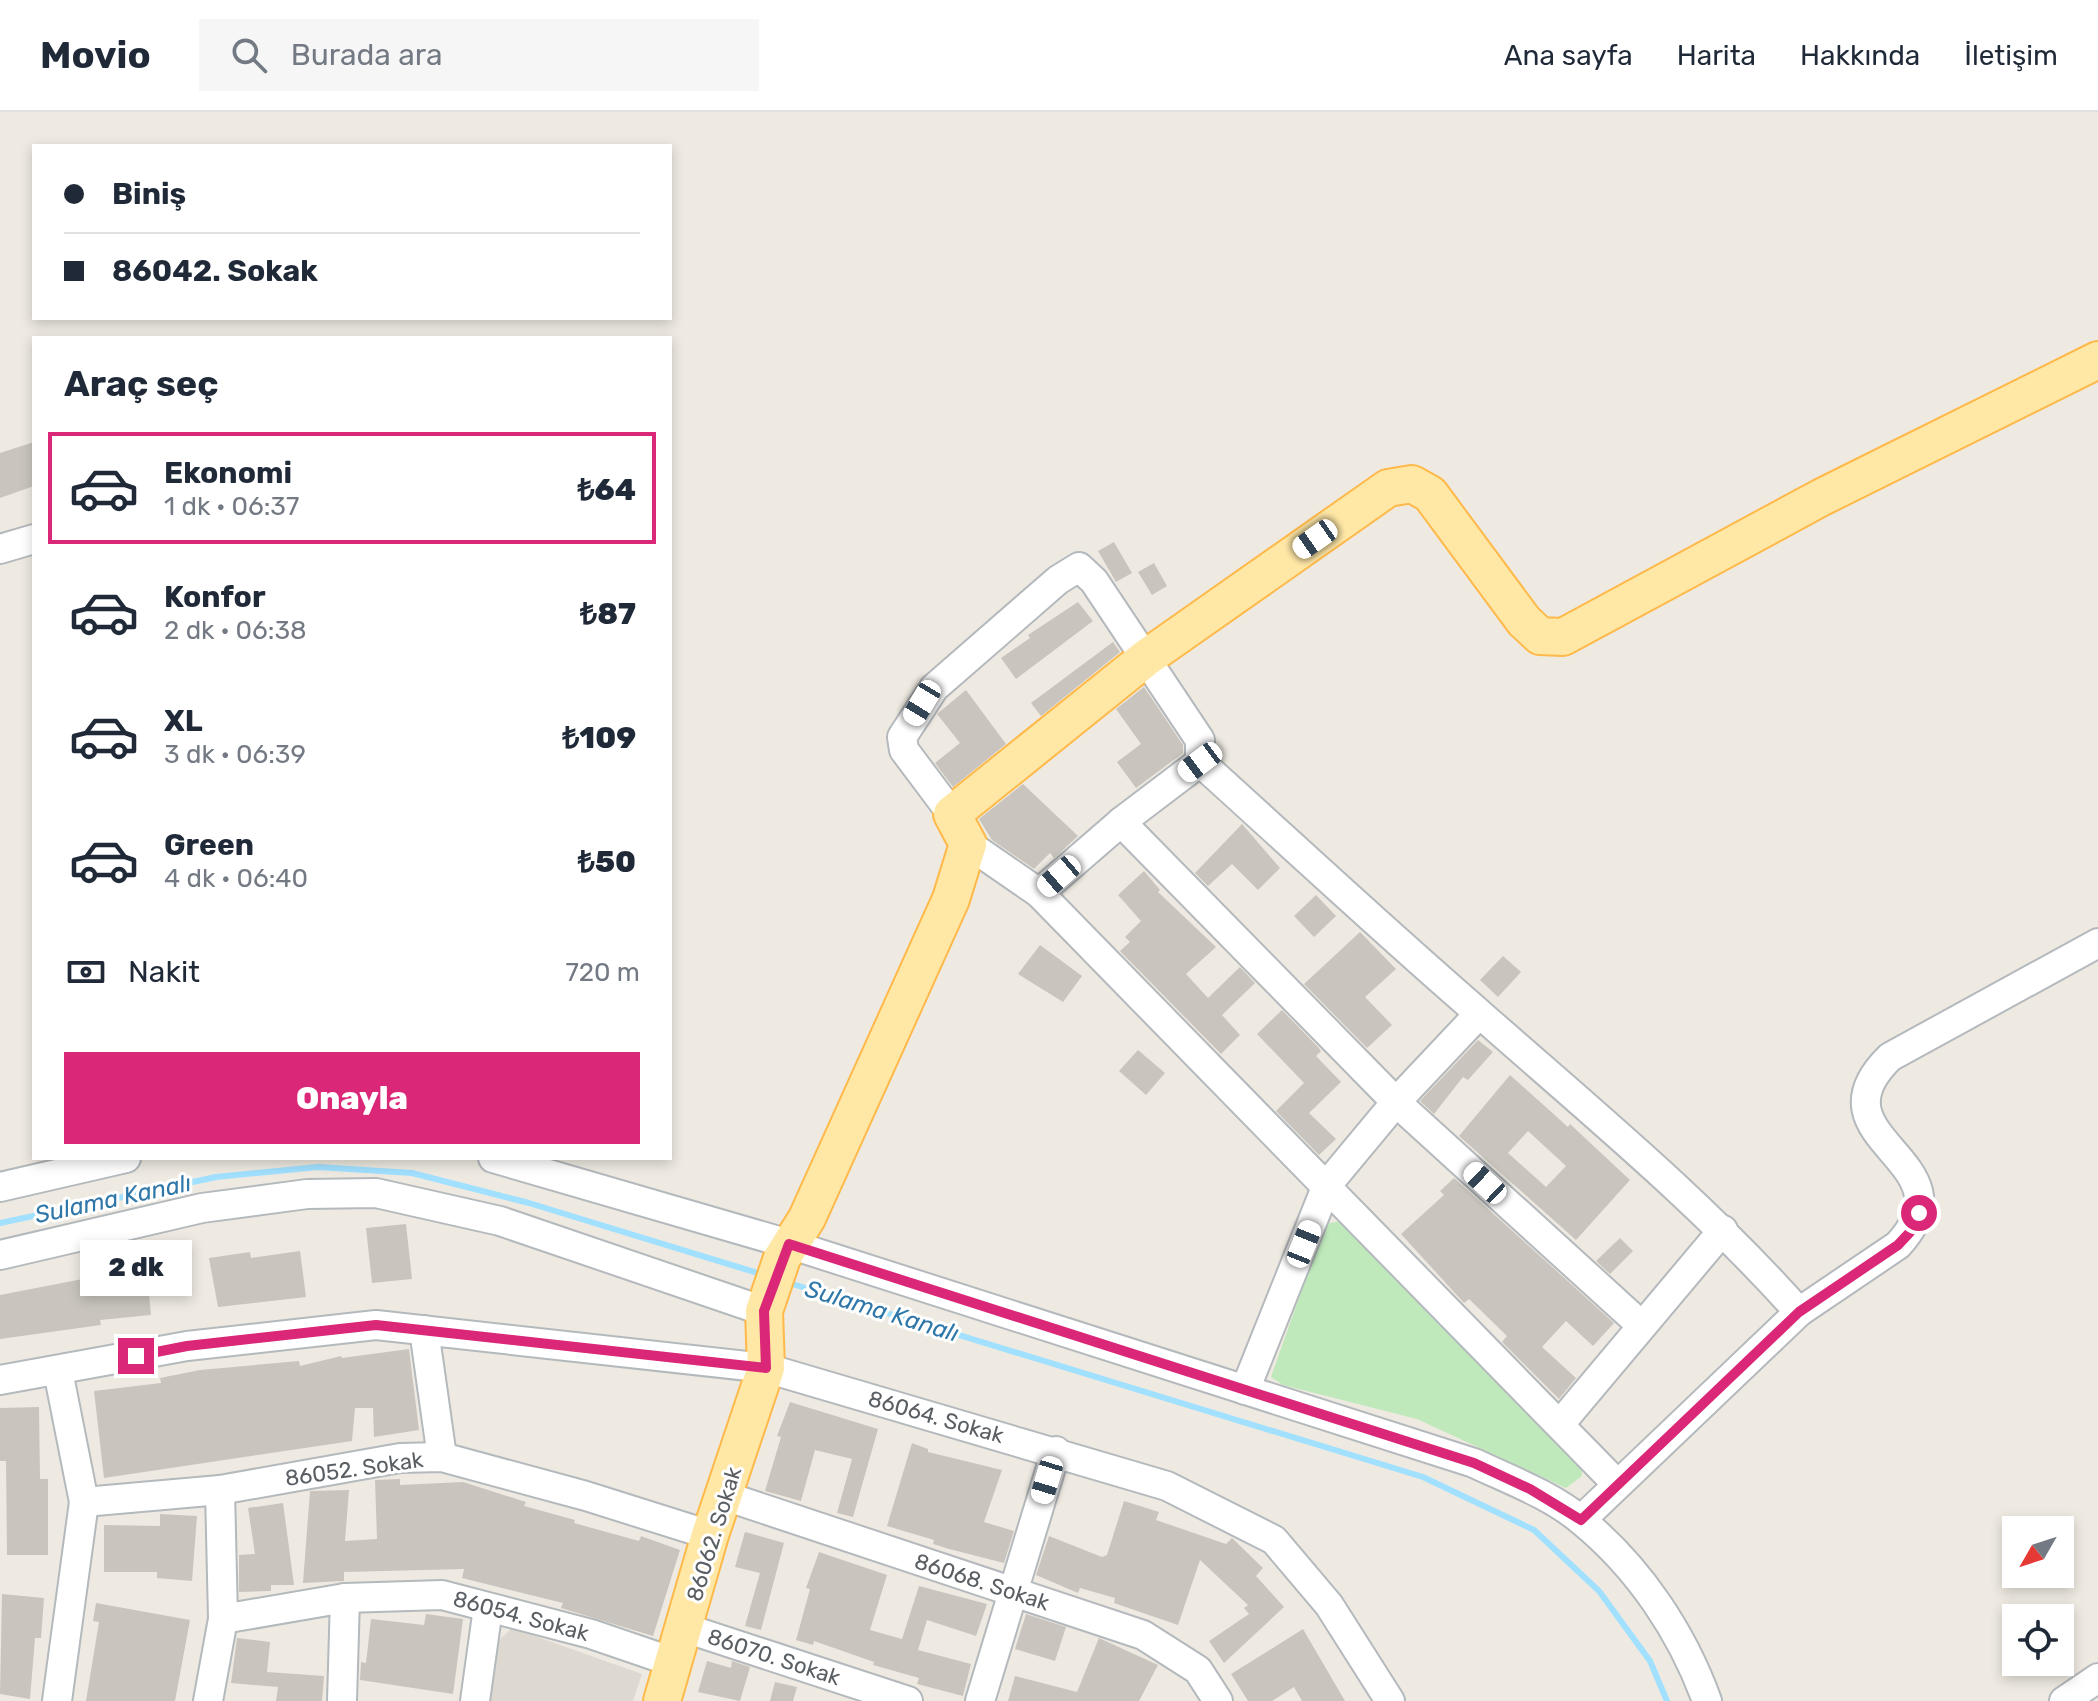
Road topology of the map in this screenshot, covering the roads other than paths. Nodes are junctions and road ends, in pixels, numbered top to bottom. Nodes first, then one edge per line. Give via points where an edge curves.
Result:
1 (2098, 360) edge
2 (32, 540) edge
3 (0, 549) edge
4 (1146, 658) junction
5 (1200, 762) junction
6 (1121, 822) junction
7 (960, 829) junction
8 (1039, 893) junction
9 (2098, 943) edge
10 (1479, 1014) junction
11 (1396, 1102) junction
12 (117, 1160) edge
13 (499, 1160) edge
14 (1327, 1185) junction
15 (0, 1187) edge
16 (1723, 1230) junction
17 (785, 1251) junction
18 (0, 1255) edge
19 (766, 1305) junction
20 (1799, 1312) junction
21 (1641, 1325) junction
22 (424, 1330) junction
23 (766, 1368) junction
24 (58, 1371) junction
25 (0, 1380) edge
26 (1245, 1390) junction
27 (1560, 1424) junction
28 (1056, 1451) junction
29 (442, 1457) junction
30 (1617, 1484) junction
31 (220, 1490) junction
32 (725, 1496) junction
33 (84, 1502) junction
34 (1581, 1520) junction
35 (710, 1535) junction
36 (1012, 1593) junction
37 (345, 1598) junction
38 (488, 1608) junction
39 (223, 1619) junction
40 (685, 1628) junction
41 (673, 1662) junction
42 (2098, 1678) edge
43 (57, 1701) edge
44 (208, 1701) edge
45 (342, 1701) edge
46 (475, 1701) edge
47 (662, 1701) edge
48 (908, 1701) edge
49 (980, 1701) edge
50 (1218, 1701) edge
51 (1390, 1701) edge
52 (1707, 1701) edge
53 (2064, 1701) edge

1 - 4 main road via 1822,497 1563,637 1540,636 1524,621 1430,494 1412,484 1388,488
2 - 3 street
4 - 5 street via 1200,740
4 - 7 main road
4 - 7 street via 1079,567 934,688 902,737 904,750
5 - 6 street
5 - 10 street
6 - 8 street
6 - 11 street
7 - 8 street
7 - 17 main road, 86062. Sokak via 951,899 807,1218
8 - 14 street
9 - 20 street via 1890,1057 1870,1077 1863,1100 1866,1115 1912,1176 1919,1213 1898,1245
10 - 11 street
10 - 16 street
11 - 14 street
11 - 21 street
12 - 15 street
13 - 17 street
14 - 26 street
14 - 27 street
16 - 20 street
16 - 21 street
17 - 19 main road, 86062. Sokak
17 - 26 street
18 - 19 street via 202,1208 307,1194 376,1193 500,1221
19 - 23 main road, 86062. Sokak
20 - 30 street
21 - 27 street
22 - 23 street, 86064. Sokak
22 - 24 street, 86064. Sokak via 376,1325 187,1346
22 - 29 street
23 - 28 street, 86064. Sokak
23 - 32 main road, 86062. Sokak
24 - 25 street, 86064. Sokak
24 - 33 street
26 - 34 street via 1474,1463
27 - 30 street
28 - 36 street
28 - 51 street, 86064. Sokak via 1167,1486 1274,1540 1329,1605
29 - 31 street, 86052. Sokak via 400,1458
29 - 35 street, 86052. Sokak
30 - 34 street
31 - 33 street, 86052. Sokak
31 - 39 street
32 - 35 main road, 86062. Sokak
32 - 36 street, 86068. Sokak
33 - 43 street
34 - 52 street via 1639,1576 1693,1663
35 - 40 main road, 86062. Sokak
36 - 49 street
36 - 50 street, 86068. Sokak via 1143,1635 1198,1670
37 - 38 street, 86054. Sokak via 442,1595
37 - 39 street, 86054. Sokak
37 - 45 street
38 - 41 street, 86054. Sokak
38 - 46 street
39 - 44 street
40 - 41 main road, 86062. Sokak
40 - 48 street, 86070. Sokak
41 - 47 main road, 86062. Sokak
42 - 53 street

